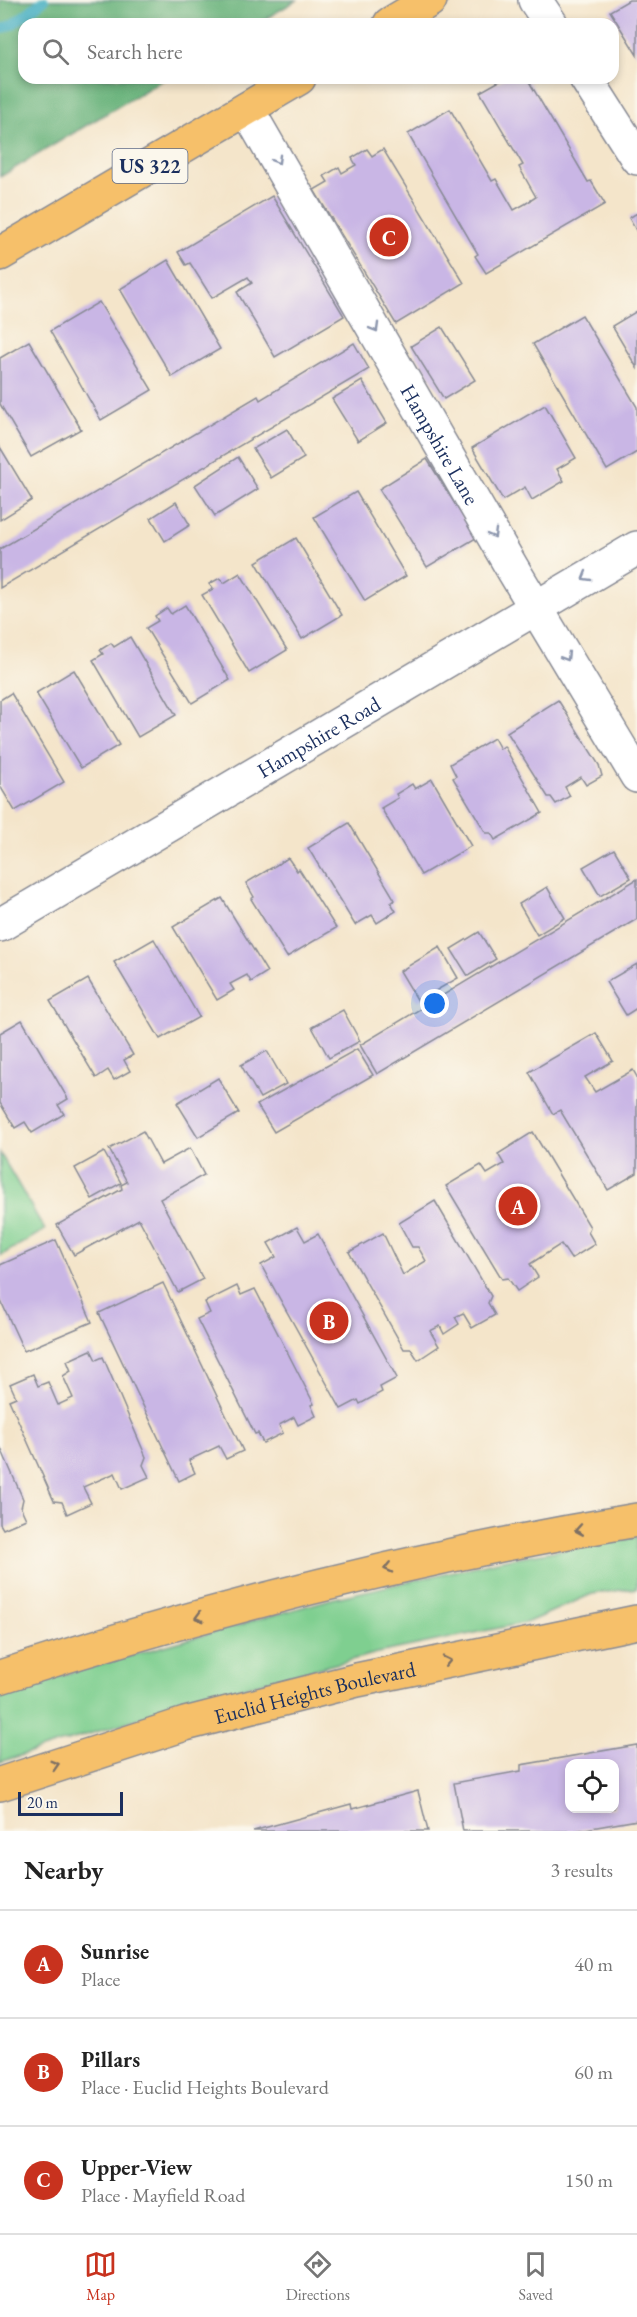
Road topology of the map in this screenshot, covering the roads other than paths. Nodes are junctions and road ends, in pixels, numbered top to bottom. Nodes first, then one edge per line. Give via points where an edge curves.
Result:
1 (430, 0) edge
2 (535, 0) edge
3 (400, 18) edge
4 (547, 18) edge
5 (289, 84) edge
6 (590, 84) edge
7 (247, 109) junction
8 (637, 158) edge
9 (0, 254) edge
10 (637, 548) edge
11 (536, 606) junction
12 (637, 776) edge
13 (0, 925) edge
14 (637, 1520) edge
15 (637, 1622) edge
16 (0, 1677) edge
17 (0, 1784) edge

1 - 3 main road
2 - 4 street
5 - 7 main road, US 322
6 - 8 street
7 - 9 main road, US 322
7 -> 11 street, Hampshire Lane
10 -> 11 street, Hampshire Road
11 -> 12 street, Hampshire Lane
11 - 13 street, Hampshire Road
14 -> 16 main road via 476,1549 297,1589
17 -> 15 main road, Euclid Heights Boulevard via 185,1725 357,1680

